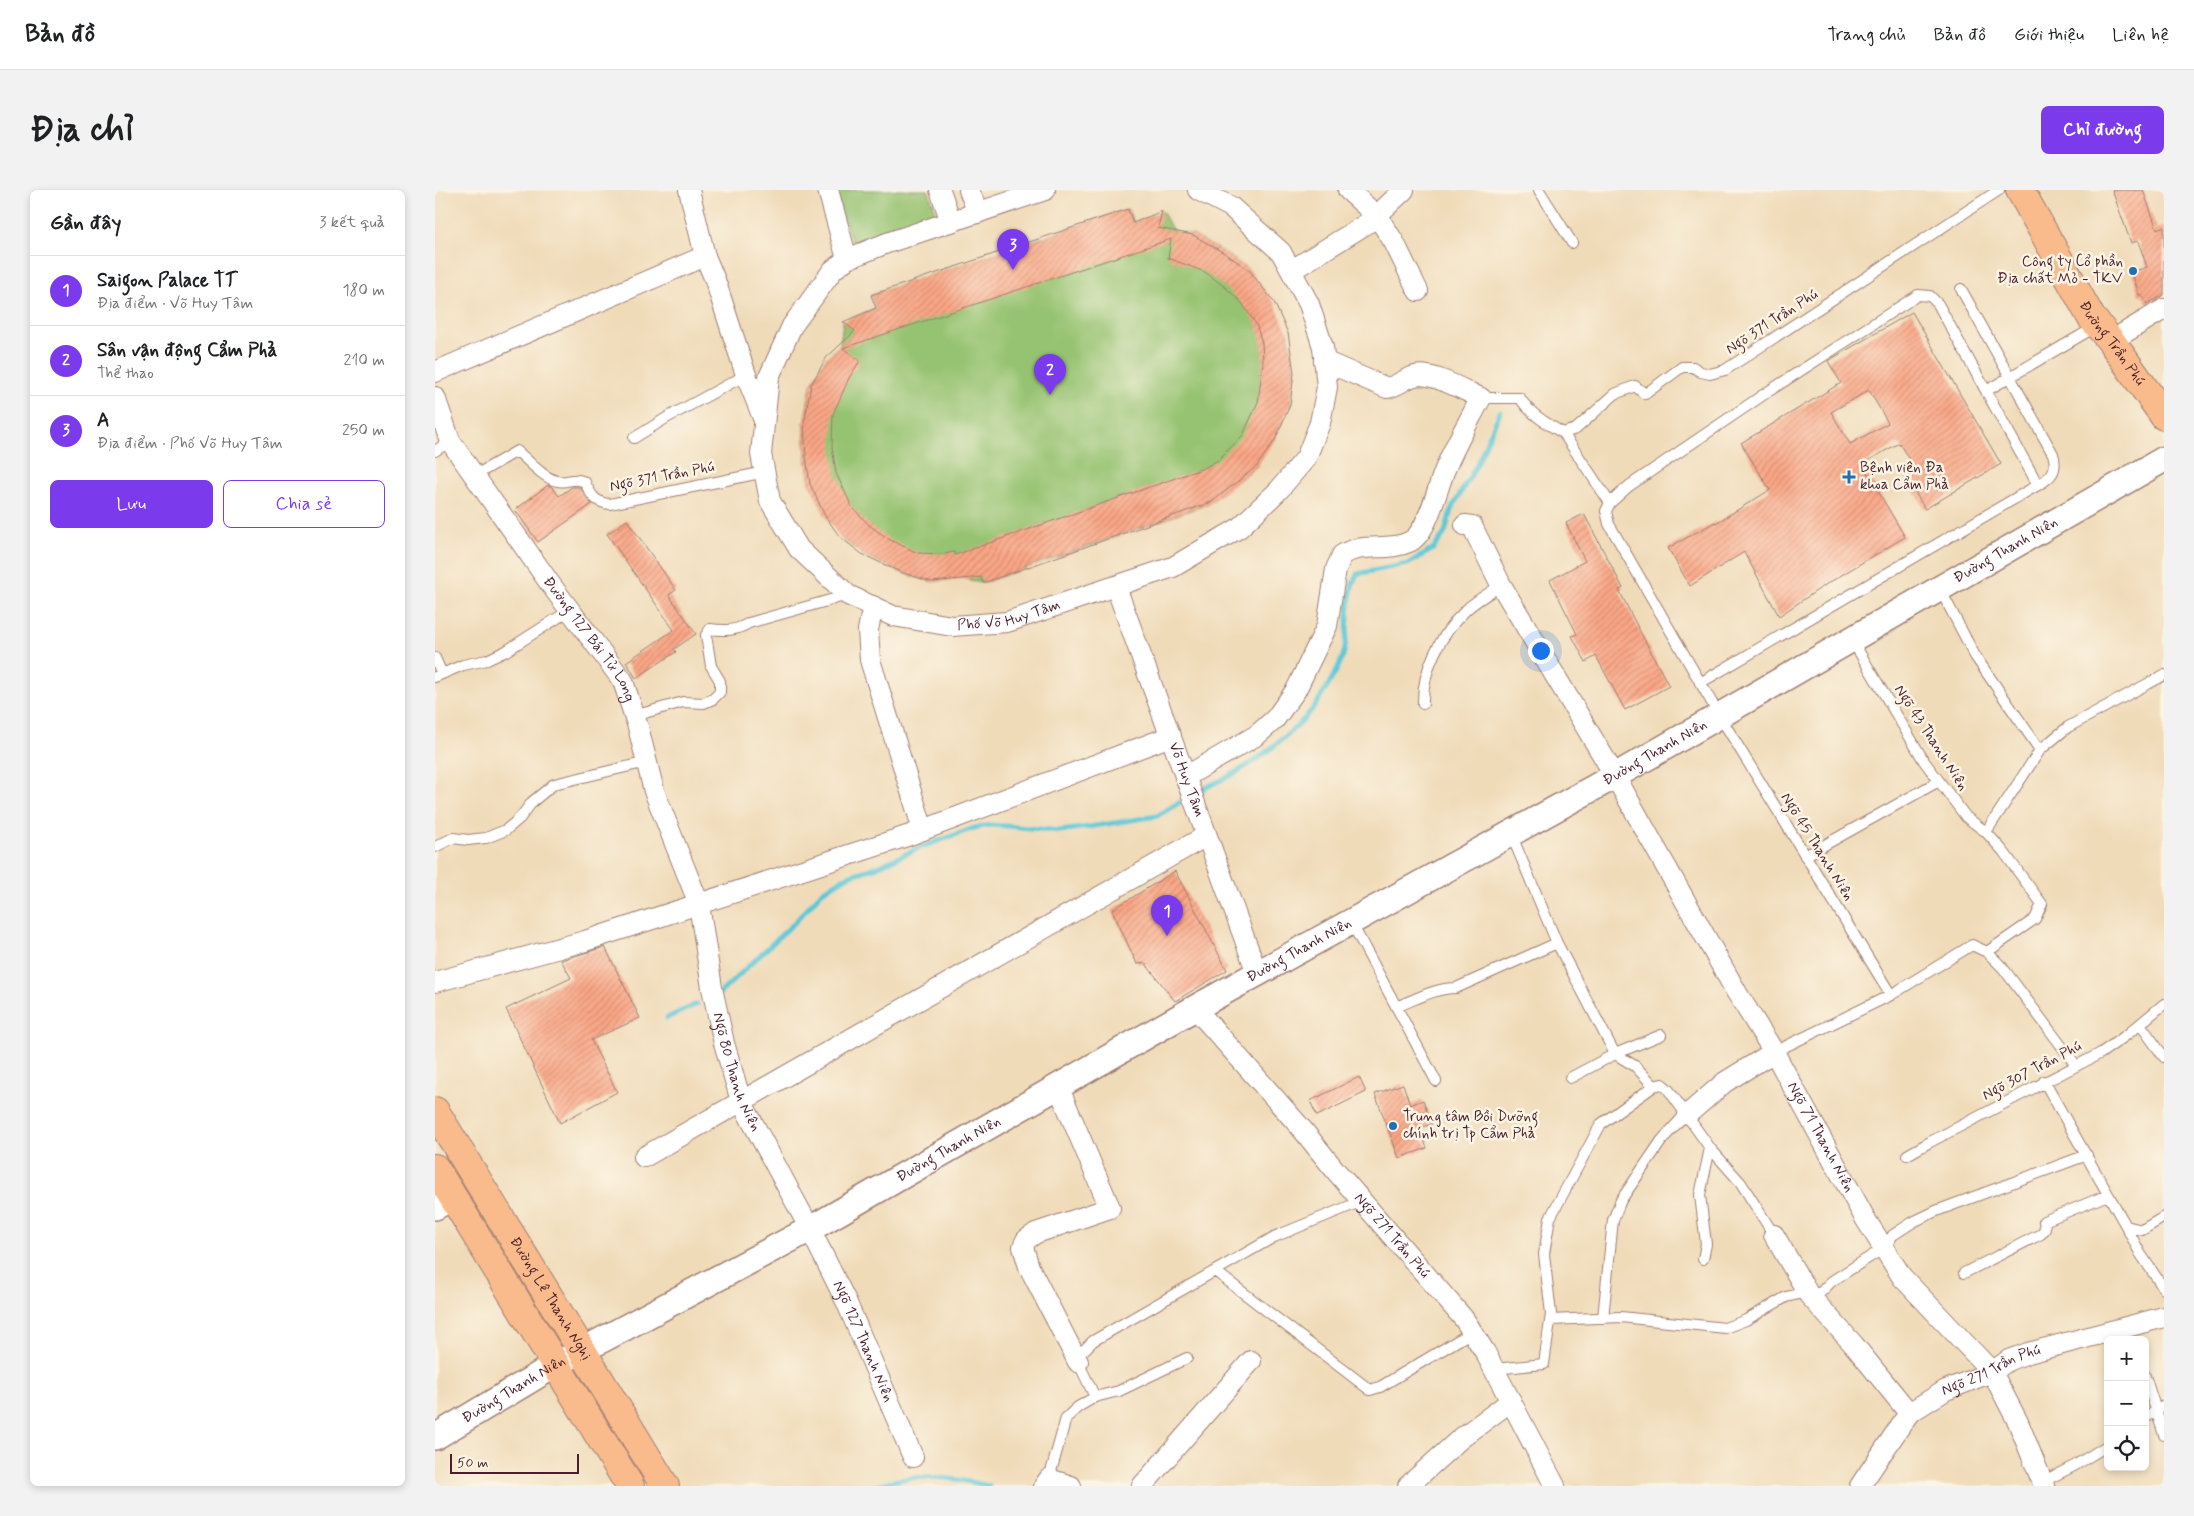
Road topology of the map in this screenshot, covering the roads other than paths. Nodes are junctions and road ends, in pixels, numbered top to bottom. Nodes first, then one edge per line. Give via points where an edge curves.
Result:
1 (689, 190) edge
2 (828, 190) edge
3 (940, 190) edge
4 (969, 190) edge
5 (1045, 190) edge
6 (1197, 190) edge
7 (1348, 190) edge
8 (1404, 190) edge
9 (1539, 190) edge
10 (1999, 190) edge
11 (2020, 190) edge
12 (978, 213) junction
13 (1377, 216) junction
14 (951, 222) junction
15 (1572, 242) dead end
16 (705, 256) junction
17 (847, 259) junction
18 (1292, 270) junction
19 (1961, 289) dead end
20 (1418, 291) dead end
21 (2164, 309) edge
22 (2105, 333) junction
23 (1324, 361) junction
24 (435, 372) edge
25 (746, 374) junction
26 (2010, 377) junction
27 (1986, 391) junction
28 (435, 398) edge
29 (1481, 398) junction
30 (2164, 416) edge
31 (764, 421) junction
32 (1563, 433) junction
33 (634, 438) dead end
34 (443, 446) edge
35 (2164, 460) edge
36 (765, 472) junction
37 (474, 476) junction
38 (2038, 485) junction
39 (1610, 503) junction
40 (1465, 525) dead end
41 (1501, 585) junction
42 (1116, 587) junction
43 (1940, 588) junction
44 (847, 595) junction
45 (873, 606) junction
46 (570, 610) junction
47 (1852, 639) junction
48 (435, 658) edge
49 (2164, 675) edge
50 (439, 676) edge
51 (1699, 683) junction
52 (1423, 704) dead end
53 (634, 716) junction
54 (1719, 716) junction
55 (1171, 736) junction
56 (2040, 750) junction
57 (647, 762) junction
58 (1615, 776) junction
59 (1185, 777) junction
60 (1939, 781) junction
61 (923, 830) junction
62 (1986, 832) junction
63 (1511, 833) junction
64 (1206, 836) junction
65 (435, 847) edge
66 (1805, 856) junction
67 (699, 904) junction
68 (1351, 921) junction
69 (1557, 943) junction
70 (1987, 952) junction
71 (1257, 973) junction
72 (435, 982) edge
73 (1891, 995) junction
74 (2164, 1004) edge
75 (1397, 1007) junction
76 (1195, 1008) junction
77 (2139, 1024) junction
78 (1661, 1035) dead end
79 (1774, 1052) junction
80 (1615, 1054) junction
81 (2164, 1057) edge
82 (2075, 1064) junction
83 (1570, 1078) dead end
84 (1436, 1081) dead end
85 (2044, 1082) junction
86 (1058, 1086) junction
87 (1654, 1086) junction
88 (741, 1101) junction
89 (435, 1111) edge
90 (1688, 1114) junction
91 (1710, 1148) junction
92 (1907, 1155) dead end
93 (2087, 1155) junction
94 (644, 1157) dead end
95 (435, 1168) edge
96 (2108, 1195) junction
97 (1362, 1201) junction
98 (444, 1202) edge
99 (2164, 1217) edge
100 (2126, 1226) junction
101 (810, 1229) junction
102 (1773, 1235) joint
103 (1884, 1248) junction
104 (1703, 1259) dead end
105 (1215, 1271) junction
106 (1964, 1273) dead end
107 (2164, 1288) edge
108 (1809, 1295) junction
109 (2164, 1317) edge
110 (1603, 1318) junction
111 (1550, 1320) junction
112 (1472, 1332) junction
113 (2131, 1333) edge
114 (582, 1351) junction
115 (1187, 1358) dead end
116 (1251, 1361) dead end
117 (1078, 1362) junction
118 (555, 1365) junction
119 (1494, 1368) junction
120 (1992, 1372) junction
121 (2147, 1381) edge
122 (1095, 1398) junction
123 (1511, 1401) junction
124 (2160, 1408) edge
125 (1909, 1412) junction
126 (2149, 1415) edge
127 (2164, 1435) edge
128 (435, 1437) edge
129 (2104, 1447) edge
130 (913, 1457) dead end
131 (1046, 1482) edge
132 (2043, 1484) edge
133 (631, 1486) edge
134 (665, 1486) edge
135 (1071, 1486) edge
136 (1142, 1486) edge
137 (1408, 1486) edge
138 (1555, 1486) edge
139 (1861, 1486) edge

1 - 16 street
2 - 17 street
3 - 14 street
4 - 12 street
5 - 12 street, Phố Võ Huy Tâm
6 - 18 street, Phố Võ Huy Tâm via 1231,208 1281,252
7 - 13 street
8 - 13 street
9 - 15 lane
10 - 32 lane, Ngõ 371 Trần Phú via 1725,370 1710,374 1693,367 1682,367 1645,394 1635,386 1615,394 1576,430
11 - 22 main road, Đường Trần Phú via 2091,317
12 - 14 street, Phố Võ Huy Tâm
13 - 18 street
13 - 20 street
14 - 17 street, Phố Võ Huy Tâm
16 - 24 street
16 - 25 street
17 - 31 street, Phố Võ Huy Tâm via 833,270 792,326 769,377
18 - 23 street, Phố Võ Huy Tâm via 1309,304
19 - 26 lane
21 - 22 street
22 - 26 lane
22 - 30 main road, Đường Trần Phú
23 - 29 street via 1387,388 1410,377 1425,375
23 - 42 street, Phố Võ Huy Tâm via 1327,387 1320,423 1306,458 1279,491 1239,528 1173,567
25 - 31 street
25 - 33 lane
26 - 27 lane
26 - 38 lane via 2056,464 2054,473
27 - 38 lane
27 - 39 lane via 1938,304 1930,296 1918,296 1757,398 1629,486
28 - 34 street, Đường 127 Bái Tử Long
29 - 32 lane via 1520,398 1545,422
29 - 59 street via 1445,468 1434,504 1414,539 1398,546 1361,548 1342,555 1336,569 1327,626 1296,690 1275,719 1257,735
31 - 36 street, Phố Võ Huy Tâm via 761,454
32 - 39 lane
34 - 37 street, Đường 127 Bái Tử Long
35 - 43 street, Đường Thanh Niên
36 - 37 lane, Ngõ 371 Trần Phú via 610,504 601,503 590,495 585,482 577,478 558,482 546,476 517,451
36 - 44 street, Phố Võ Huy Tâm via 770,501 799,549
37 - 46 street, Đường 127 Bái Tử Long
38 - 51 lane
39 - 51 lane, Ngõ 45 Thanh Niên via 1606,511 1609,524
40 - 41 street, Ngõ 71 Thanh Niên via 1472,526
41 - 52 lane via 1466,610 1437,649 1424,682
41 - 58 street, Ngõ 71 Thanh Niên
42 - 45 street, Phố Võ Huy Tâm via 1007,622 952,626 893,616
42 - 55 street, Võ Huy Tâm
43 - 47 street, Đường Thanh Niên
43 - 56 lane via 1975,656
44 - 45 street, Phố Võ Huy Tâm
44 - 53 lane via 749,623 739,629 710,629 705,635 711,666 720,681 720,692 704,703 683,702
45 - 61 street via 868,630 870,660
46 - 50 lane via 506,651
46 - 53 street, Đường 127 Bái Tử Long via 623,681
47 - 54 street, Đường Thanh Niên
47 - 60 lane, Ngõ 43 Thanh Niên
48 - 50 lane
49 - 56 lane via 2068,727
51 - 54 lane, Ngõ 45 Thanh Niên
53 - 57 street, Đường 127 Bái Tử Long
54 - 58 street, Đường Thanh Niên
54 - 66 lane, Ngõ 45 Thanh Niên
55 - 59 street, Võ Huy Tâm
55 - 61 street
56 - 62 lane
57 - 65 lane via 554,784 506,830 486,838 453,838
57 - 67 street, Đường 127 Bái Tử Long via 654,791
58 - 63 street, Đường Thanh Niên
58 - 79 street, Ngõ 71 Thanh Niên via 1737,993
59 - 64 street, Võ Huy Tâm
60 - 62 lane, Ngõ 43 Thanh Niên via 1965,817
60 - 66 lane
61 - 67 street
62 - 70 lane, Ngõ 43 Thanh Niên via 2042,904 2035,919
63 - 68 street, Đường Thanh Niên
63 - 69 lane
64 - 71 street, Võ Huy Tâm
64 - 88 street
66 - 73 lane, Ngõ 45 Thanh Niên
67 - 72 street via 585,942
67 - 88 street, Ngõ 80 Thanh Niên via 712,988
68 - 71 street, Đường Thanh Niên
68 - 75 lane
69 - 75 lane via 1456,988 1444,988
69 - 80 lane
70 - 73 lane via 1972,945
70 - 82 lane via 2003,968
71 - 76 street, Đường Thanh Niên
73 - 79 lane
74 - 77 lane, Ngõ 307 Trần Phú
75 - 84 lane
76 - 86 street, Đường Thanh Niên
76 - 97 street, Ngõ 271 Trần Phú
77 - 81 lane
77 - 82 lane, Ngõ 307 Trần Phú via 2101,1053
78 - 80 lane
79 - 90 street via 1725,1082
79 - 103 street, Ngõ 71 Thanh Niên
80 - 83 lane
80 - 87 lane via 1635,1066
82 - 85 lane, Ngõ 307 Trần Phú
85 - 92 lane, Ngõ 307 Trần Phú
85 - 93 lane
86 - 101 street, Đường Thanh Niên
86 - 117 street via 1110,1208 1035,1233 1023,1247 1029,1267
87 - 90 lane via 1662,1084
87 - 111 lane via 1601,1124 1550,1218 1544,1254
88 - 94 street
88 - 101 street, Ngõ 80 Thanh Niên
89 - 114 main road, Đường Lê Thanh Nghị
90 - 91 lane
90 - 110 lane via 1662,1140 1621,1200 1613,1220
91 - 102 lane via 1741,1183
91 - 104 lane via 1700,1195 1706,1244
93 - 96 lane
93 - 103 lane via 1936,1211 1893,1235
95 - 98 main road, Đường Lê Thanh Nghị
96 - 100 lane
96 - 106 lane via 2044,1221 2045,1229 2041,1234
97 - 105 lane via 1274,1237
97 - 112 street, Ngõ 271 Trần Phú
98 - 118 main road, Đường Lê Thanh Nghị
99 - 100 lane via 2142,1230
100 - 107 lane
101 - 114 street, Đường Thanh Niên
101 - 130 street, Ngõ 127 Thanh Niên via 846,1301
102 - 108 street
103 - 108 lane via 1832,1281 1821,1292
103 - 120 street, Ngõ 71 Thanh Niên via 1903,1277
105 - 112 lane via 1370,1390
105 - 117 lane via 1093,1341 1081,1353
108 - 110 lane via 1803,1293 1786,1297 1725,1328
108 - 125 street
109 - 113 street, Ngõ 271 Trần Phú
110 - 111 lane
111 - 119 lane via 1544,1364
112 - 119 street, Ngõ 271 Trần Phú
113 - 120 street, Ngõ 271 Trần Phú via 2028,1353 2009,1360
114 - 118 street, Đường Thanh Niên
114 - 134 main road, Đường Lê Thanh Nghị
115 - 122 lane via 1119,1391
116 - 136 street
117 - 122 lane
118 - 128 street, Đường Thanh Niên
118 - 133 main road, Đường Lê Thanh Nghị
119 - 123 street, Ngõ 271 Trần Phú
120 - 125 street, Ngõ 271 Trần Phú via 1946,1390
120 - 132 street, Ngõ 71 Thanh Niên via 2018,1422
121 - 124 lane
122 - 131 lane via 1078,1406 1066,1418
123 - 137 street via 1460,1439
123 - 138 street, Ngõ 271 Trần Phú
124 - 126 lane
124 - 127 lane
125 - 139 street, Ngõ 271 Trần Phú
129 - 132 lane
131 - 135 street

